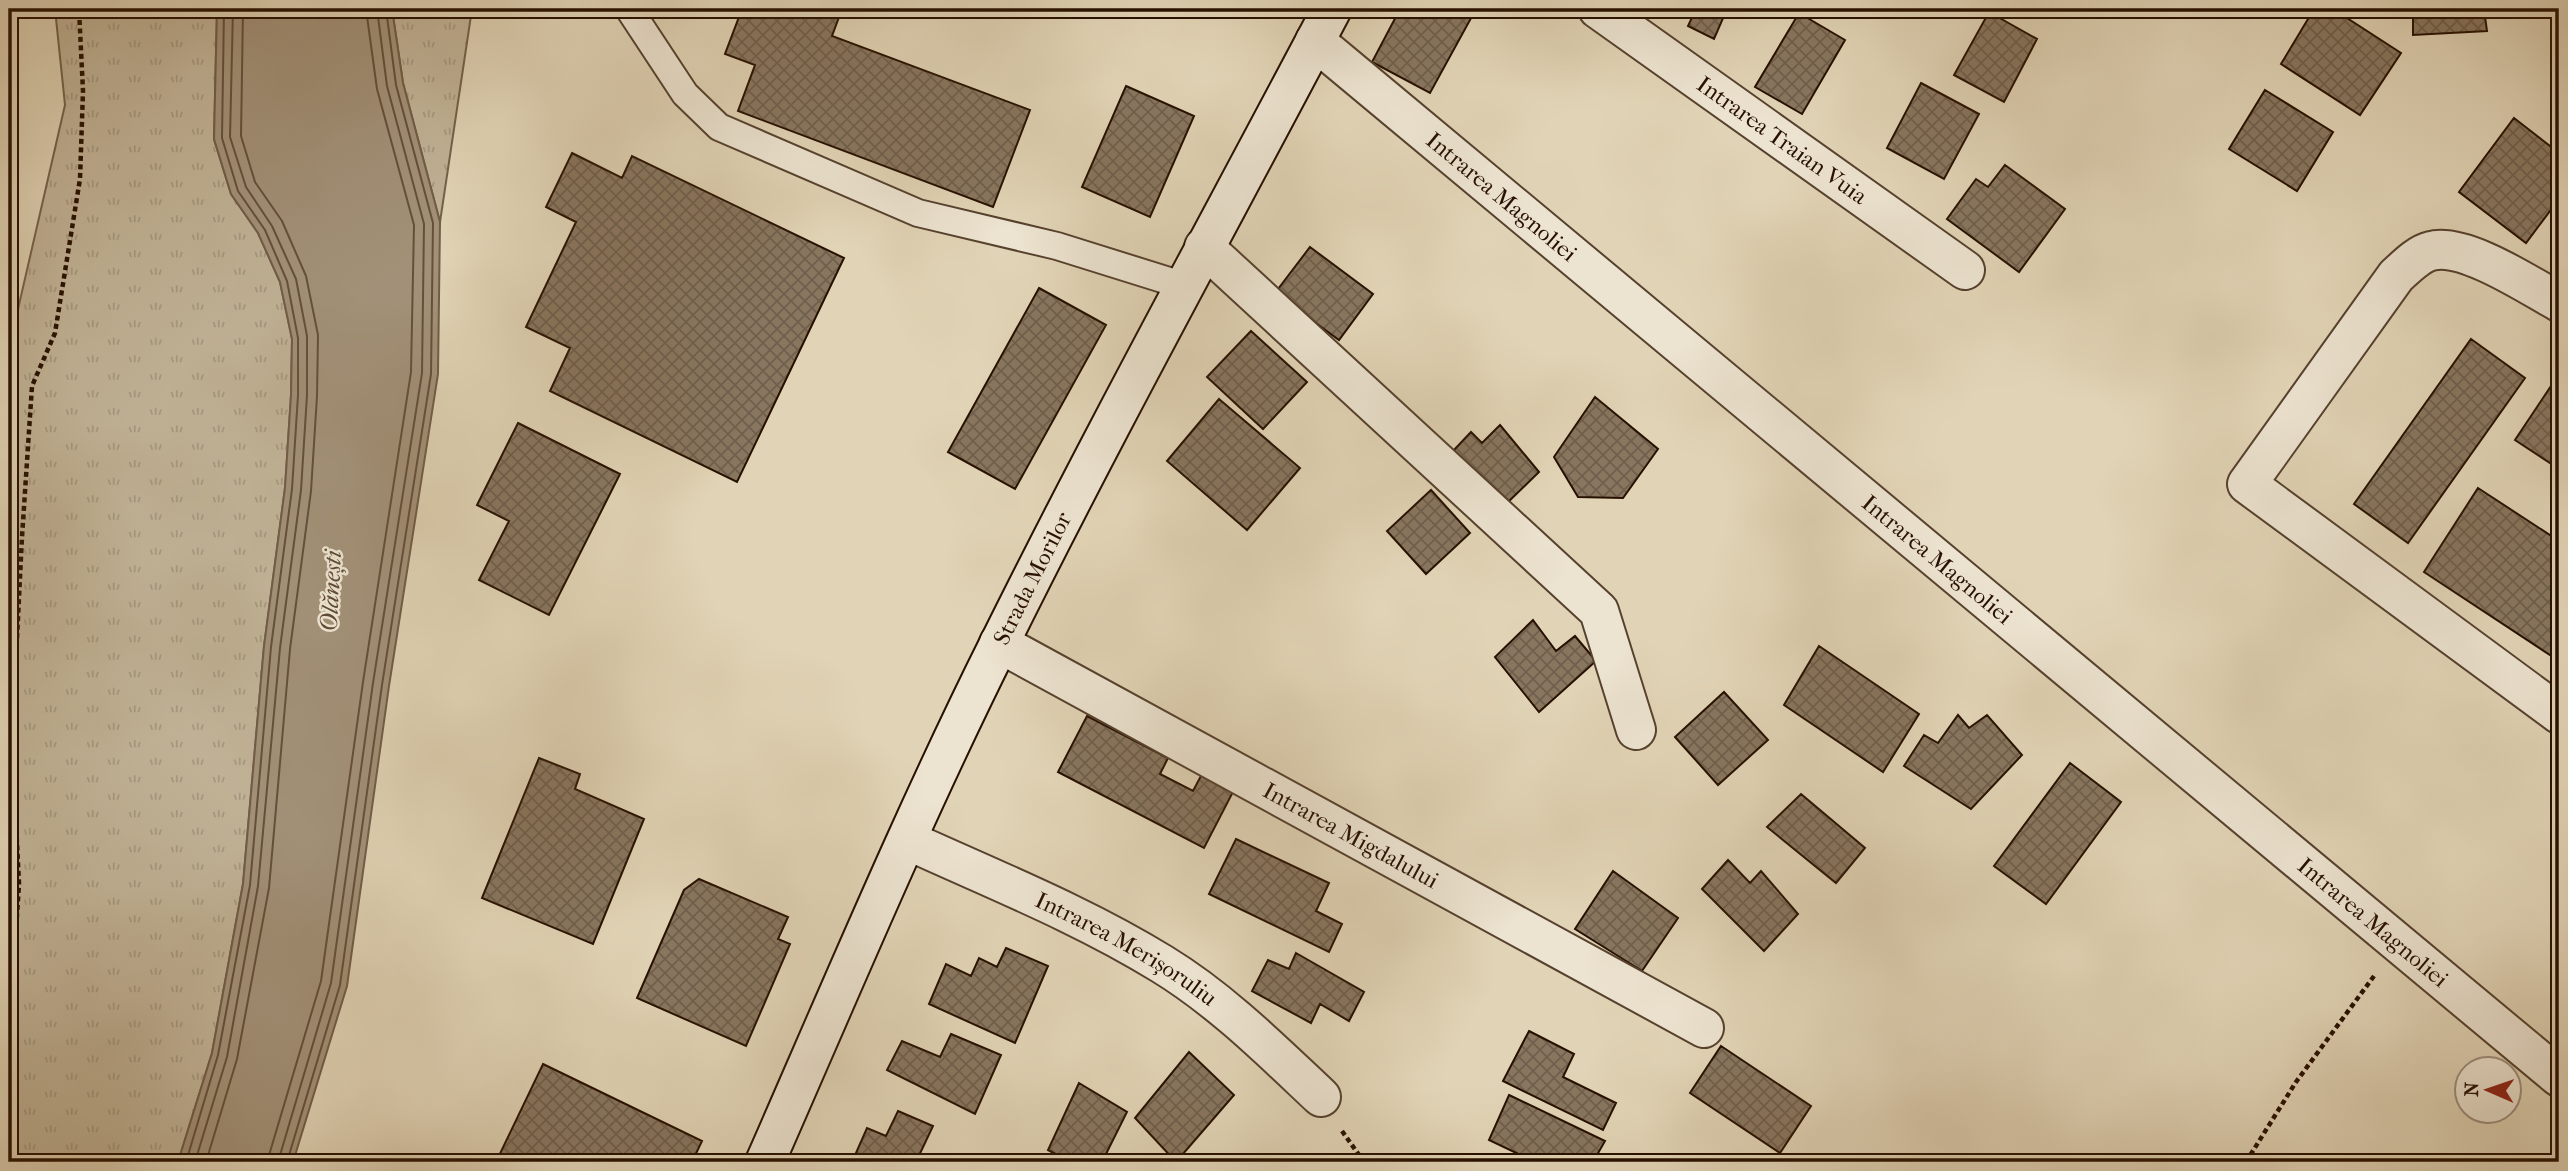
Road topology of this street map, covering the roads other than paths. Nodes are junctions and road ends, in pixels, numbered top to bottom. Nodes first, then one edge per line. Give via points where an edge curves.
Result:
1 (629, 9) edge
2 (1598, 9) edge
3 (1324, 25) edge
4 (1204, 247) junction
5 (1965, 270) dead end
6 (1185, 286) junction
7 (2559, 302) edge
8 (999, 643) junction
9 (2559, 714) edge
10 (1636, 730) dead end
11 (906, 840) junction
12 (1704, 1028) dead end
13 (2559, 1077) edge
14 (1321, 1097) dead end
15 (765, 1162) edge

1 - 6 lane via 685,94 719,127 918,213 1057,246
2 - 5 street, Intrarea Traian Vuia
3 - 4 street, Strada Morilor
3 - 13 street, Intrarea Magnoliei
4 - 6 street, Strada Morilor
4 - 10 street via 1599,611
6 - 8 street, Strada Morilor
7 - 9 street via 2480,258 2431,251 2413,261 2396,276 2247,484
8 - 11 street, Strada Morilor
8 - 12 street, Intrarea Migdalului
11 - 14 street, Intrarea Merișoruliu via 1114,936 1164,965 1235,1016
11 - 15 street, Strada Morilor

